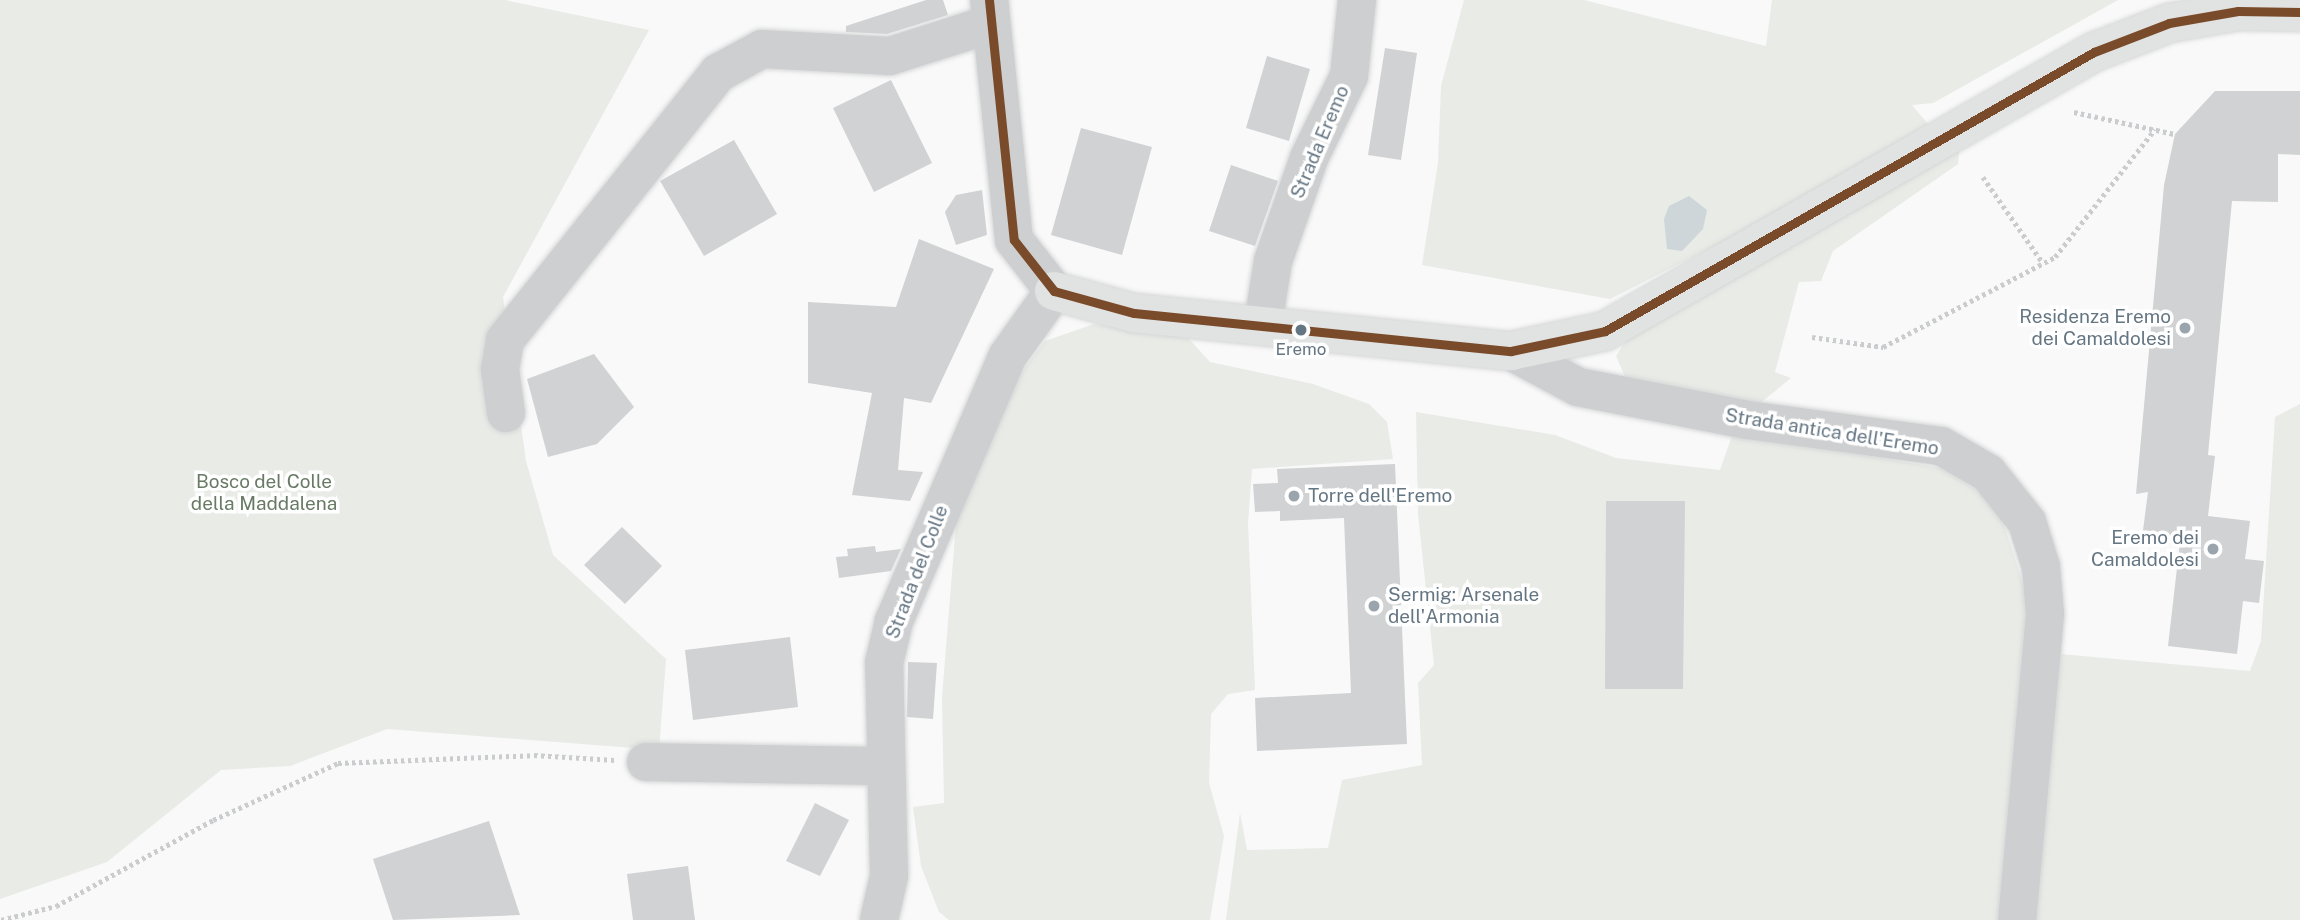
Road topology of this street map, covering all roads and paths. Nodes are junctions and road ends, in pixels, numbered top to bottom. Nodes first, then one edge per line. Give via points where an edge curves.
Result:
1 (1357, 0) edge
2 (990, 12) edge
3 (2300, 12) edge
4 (2074, 112) dead end
5 (2154, 129) junction
6 (2175, 134) dead end
7 (1983, 177) dead end
8 (2043, 263) junction
9 (1054, 291) junction
10 (1263, 324) junction
11 (1812, 337) dead end
12 (1511, 351) junction
13 (506, 412) dead end
14 (646, 762) joint
15 (886, 766) junction
16 (883, 919) edge
17 (1, 920) edge
18 (2017, 920) edge

1 - 10 street, Strada Eremo via 1349,76 1309,158 1273,261
2 - 9 street via 1014,240
2 - 13 street via 890,56 762,49 719,73 505,340 500,369
3 - 12 main road via 2238,11 2169,23 2094,52 1605,331
4 - 5 path
5 - 6 path
5 - 8 path via 2055,257
7 - 8 path
8 - 11 path via 1883,346
9 - 10 main road via 1134,313
9 - 15 street, Strada del Colle via 1007,357 894,621 884,663
10 - 12 main road
12 - 18 street, Strada antica dell'Eremo via 1578,387 1748,420 1941,446 1987,473 2027,522 2041,567 2045,614
14 - 15 street
14 - 17 path via 534,755 338,763 213,820 56,906
15 - 16 street, Strada del Colle via 890,876

